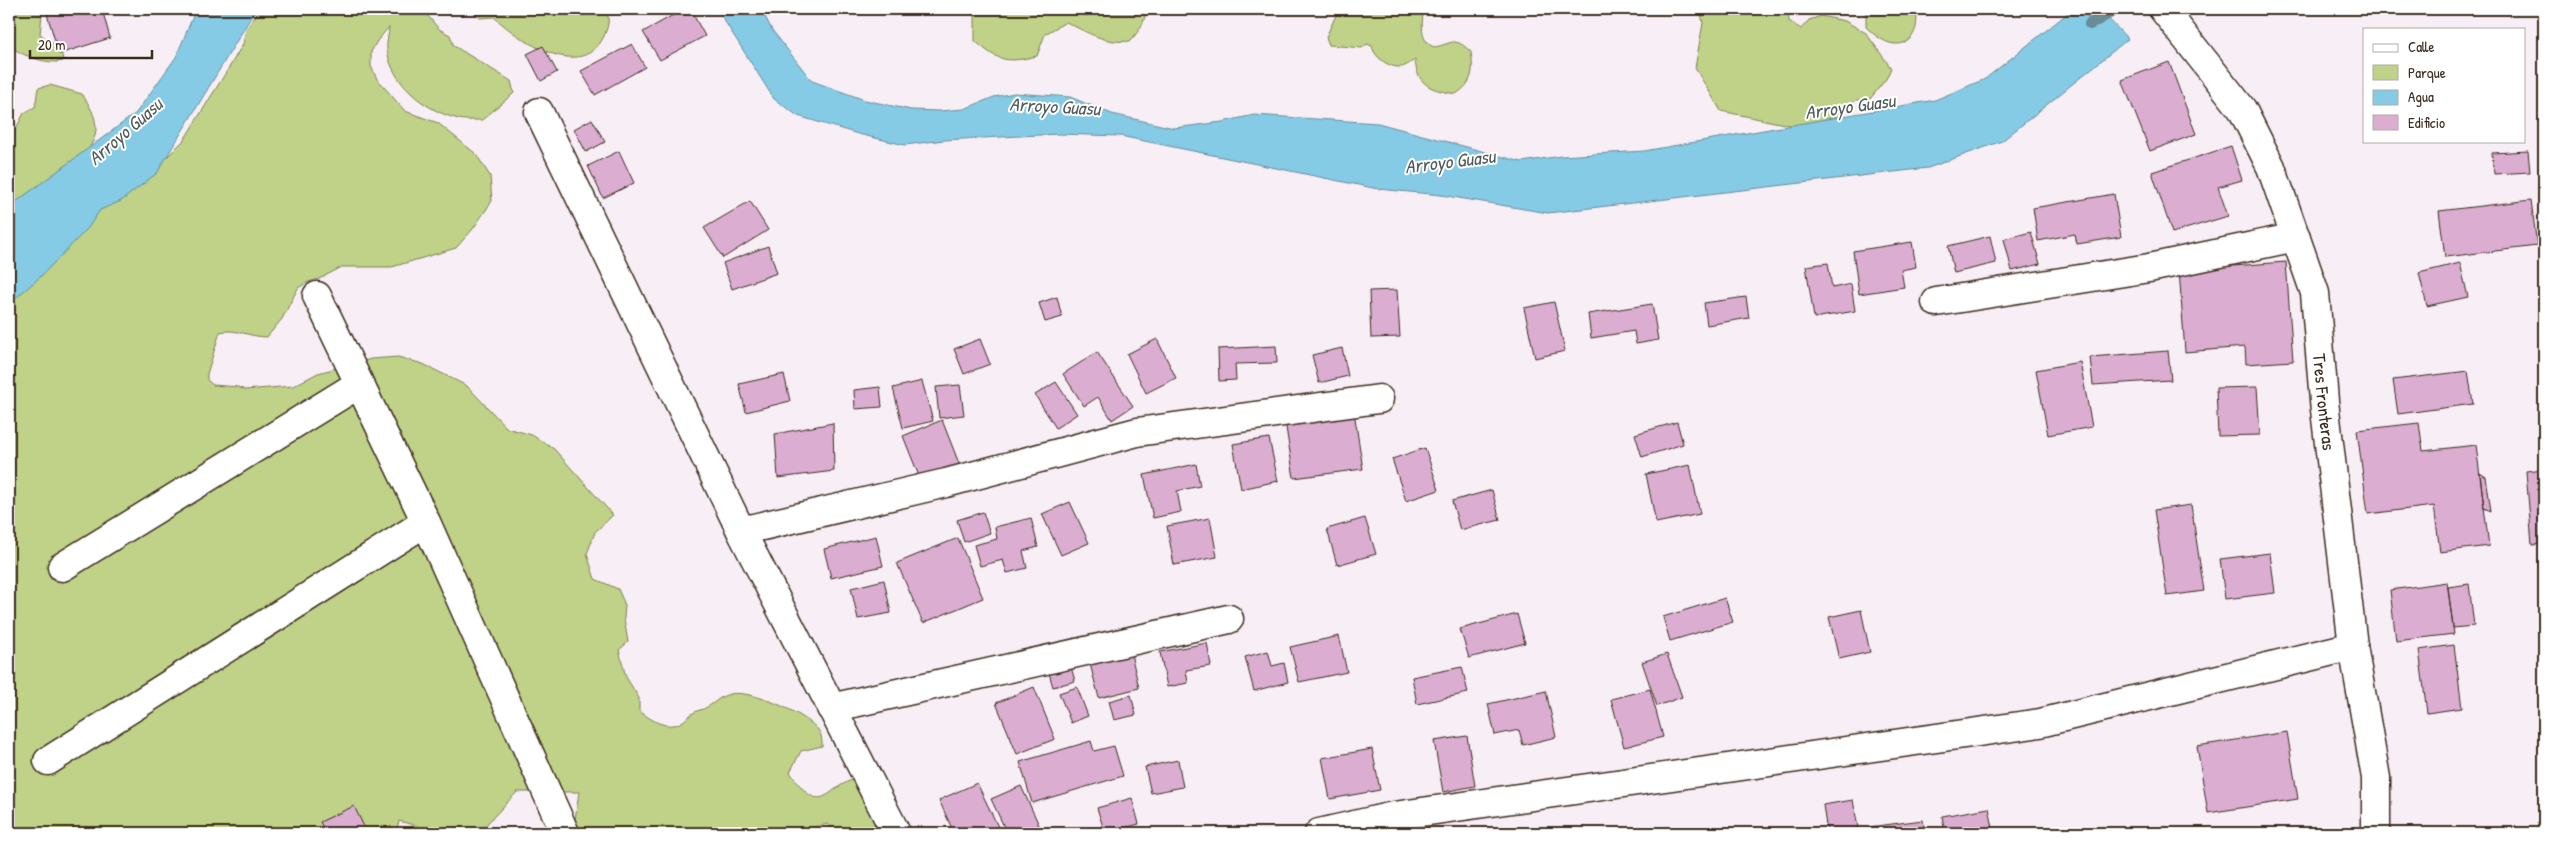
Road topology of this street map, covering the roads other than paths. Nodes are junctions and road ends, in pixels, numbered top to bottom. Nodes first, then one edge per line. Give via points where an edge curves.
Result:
1 (2163, 9) edge
2 (539, 112) dead end
3 (2296, 237) junction
4 (317, 296) dead end
5 (1936, 302) dead end
6 (359, 384) junction
7 (1379, 399) dead end
8 (426, 522) junction
9 (741, 531) junction
10 (62, 567) dead end
11 (1229, 620) dead end
12 (2353, 646) junction
13 (831, 708) junction
14 (48, 761) dead end
15 (565, 833) edge
16 (896, 833) edge
17 (1318, 833) edge
18 (2376, 833) edge

1 - 3 street, Tres Fronteras via 2242,109 2271,167
2 - 9 street
3 - 5 street via 2149,268
3 - 12 street, Tres Fronteras via 2315,293 2324,401
4 - 6 street
6 - 8 street
6 - 10 street
7 - 9 street via 1137,432 946,483
8 - 14 street
8 - 15 street
9 - 13 street
11 - 13 street
12 - 17 street via 2040,723 1404,815
12 - 18 street, Tres Fronteras via 2376,778
13 - 16 street

